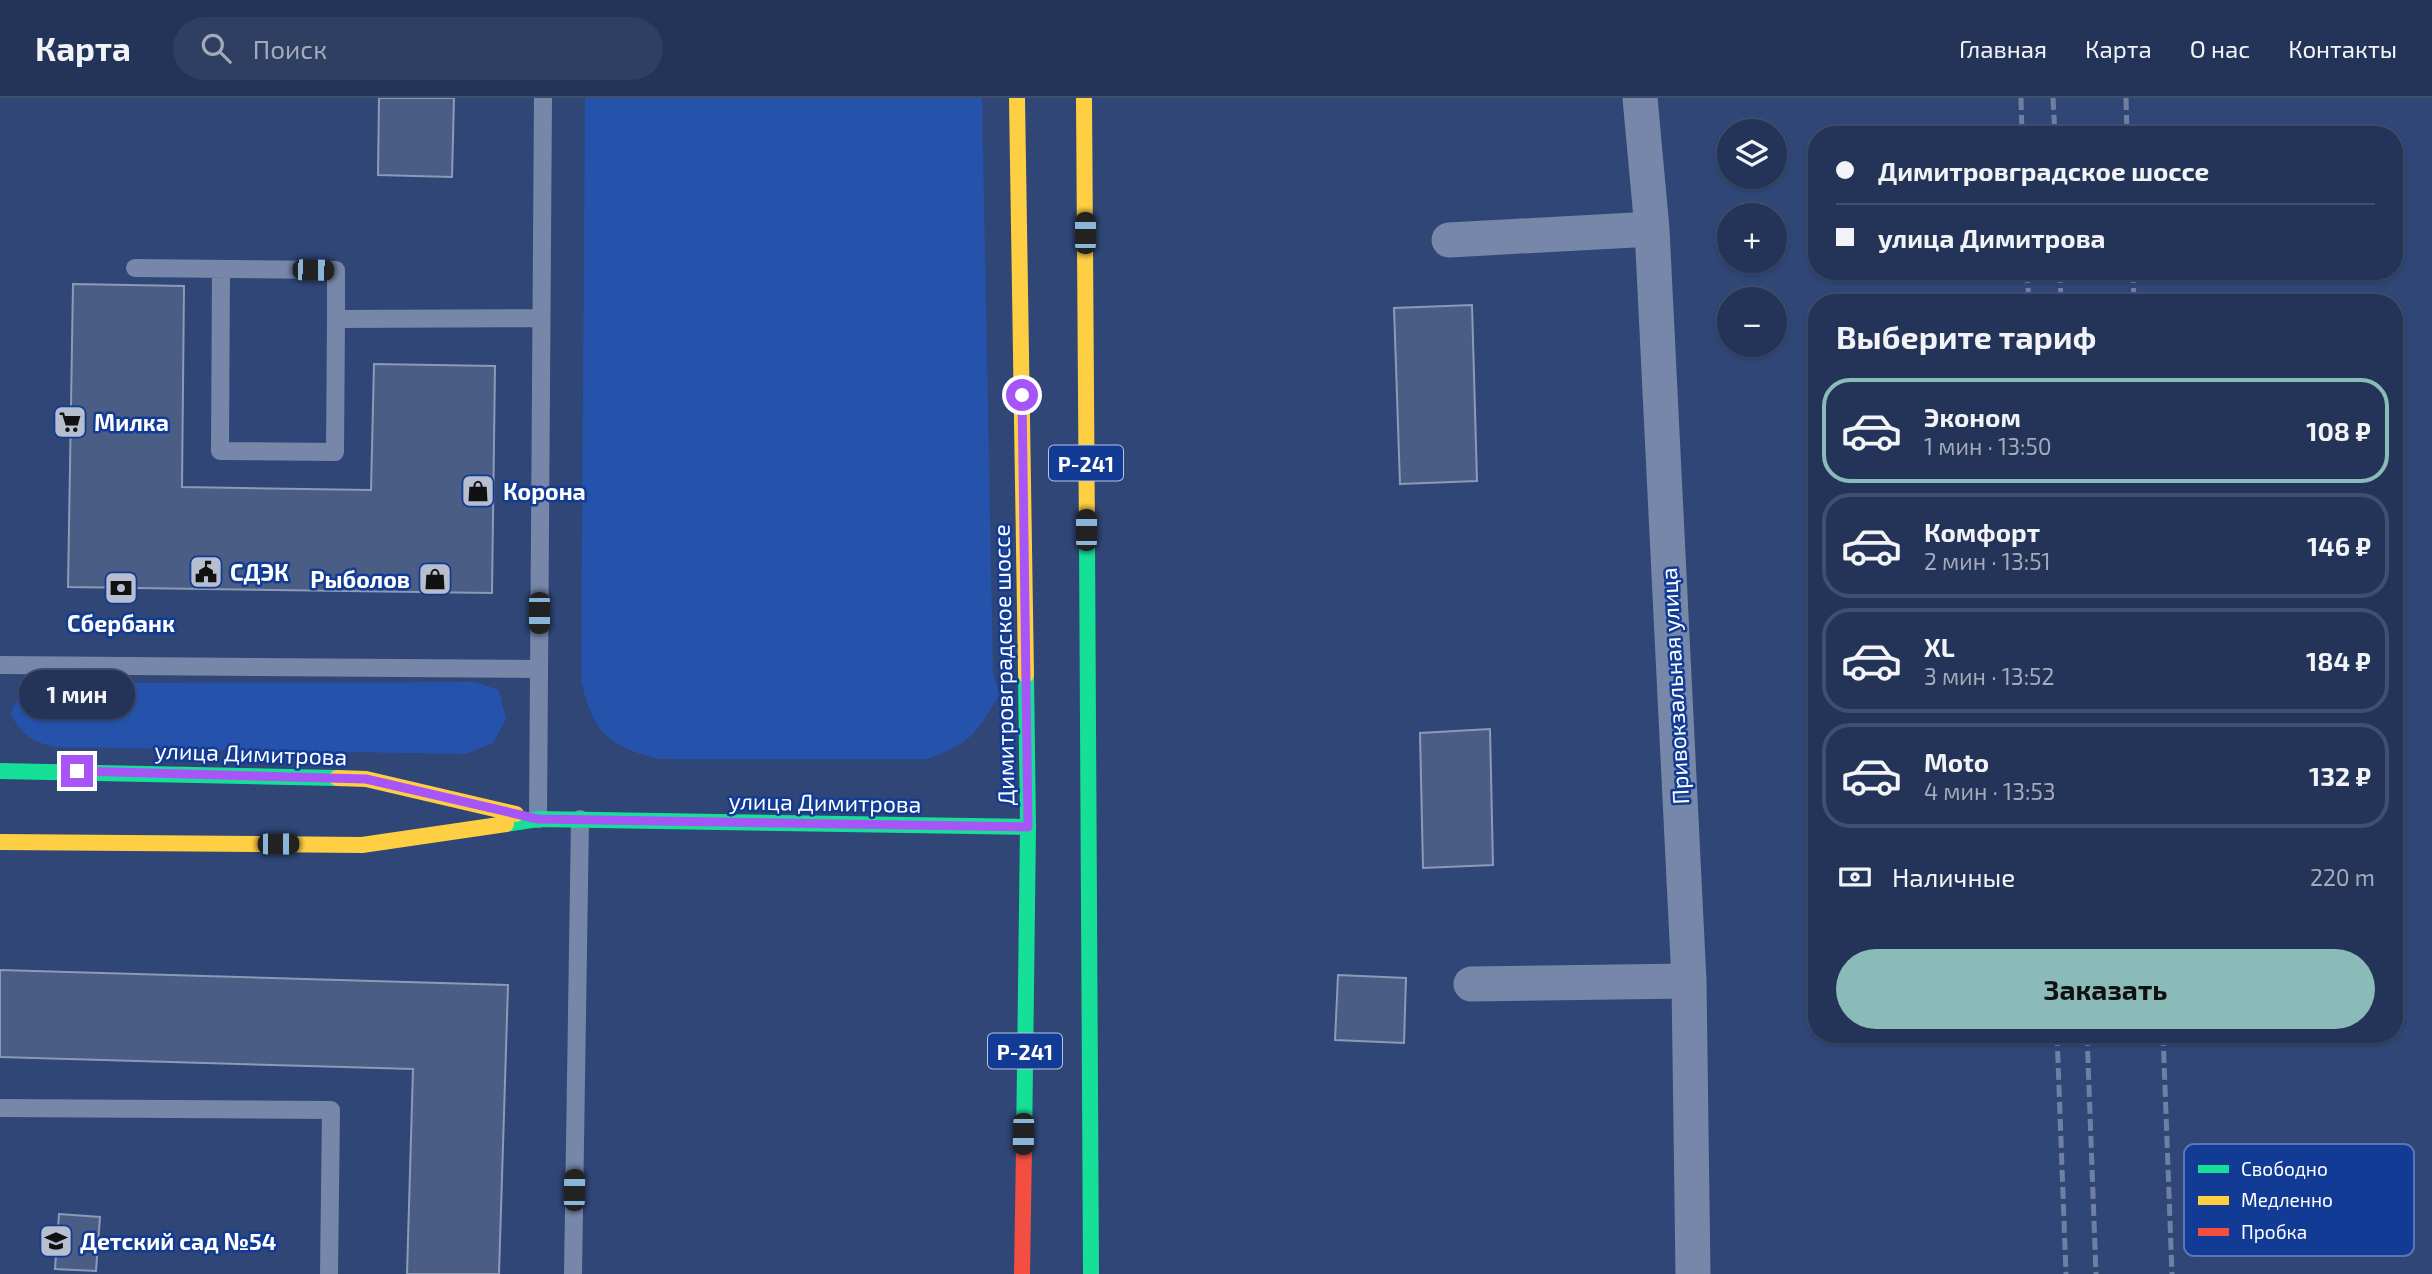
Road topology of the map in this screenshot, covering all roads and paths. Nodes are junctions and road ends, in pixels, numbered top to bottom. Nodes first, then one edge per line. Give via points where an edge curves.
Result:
1 (543, 98) edge
2 (1017, 98) edge
3 (1084, 98) edge
4 (1640, 98) edge
5 (1651, 229) junction
6 (1449, 240) dead end
7 (135, 268) dead end
8 (221, 269) junction
9 (541, 318) junction
10 (335, 319) junction
11 (0, 666) edge
12 (539, 669) junction
13 (0, 771) edge
14 (538, 819) junction
15 (580, 819) junction
16 (1034, 827) junction
17 (0, 842) edge
18 (1689, 981) junction
19 (1471, 984) dead end
20 (0, 1108) edge
21 (329, 1274) edge
22 (573, 1274) edge
23 (1021, 1274) edge
24 (1091, 1274) edge
25 (1693, 1274) edge

1 - 9 lane
2 - 16 main road, Димитровградское шоссе / Р-241
3 - 24 main road, Р-241 via 1082,827
4 - 5 street, Привокзальная улица
5 - 6 street
5 - 18 street, Привокзальная улица
7 - 8 lane
8 - 10 lane via 335,270
8 - 10 lane via 220,451 335,452
9 - 10 lane
9 - 12 lane
11 - 12 lane
12 - 14 lane
13 - 14 main road, улица Димитрова via 366,779
14 - 15 main road, улица Димитрова
14 - 17 main road, улица Димитрова via 362,845
15 - 16 main road, улица Димитрова
15 - 22 lane
16 - 23 main road, Димитровградское шоссе / Р-241
18 - 19 street
18 - 25 street, Привокзальная улица
20 - 21 lane via 331,1110

